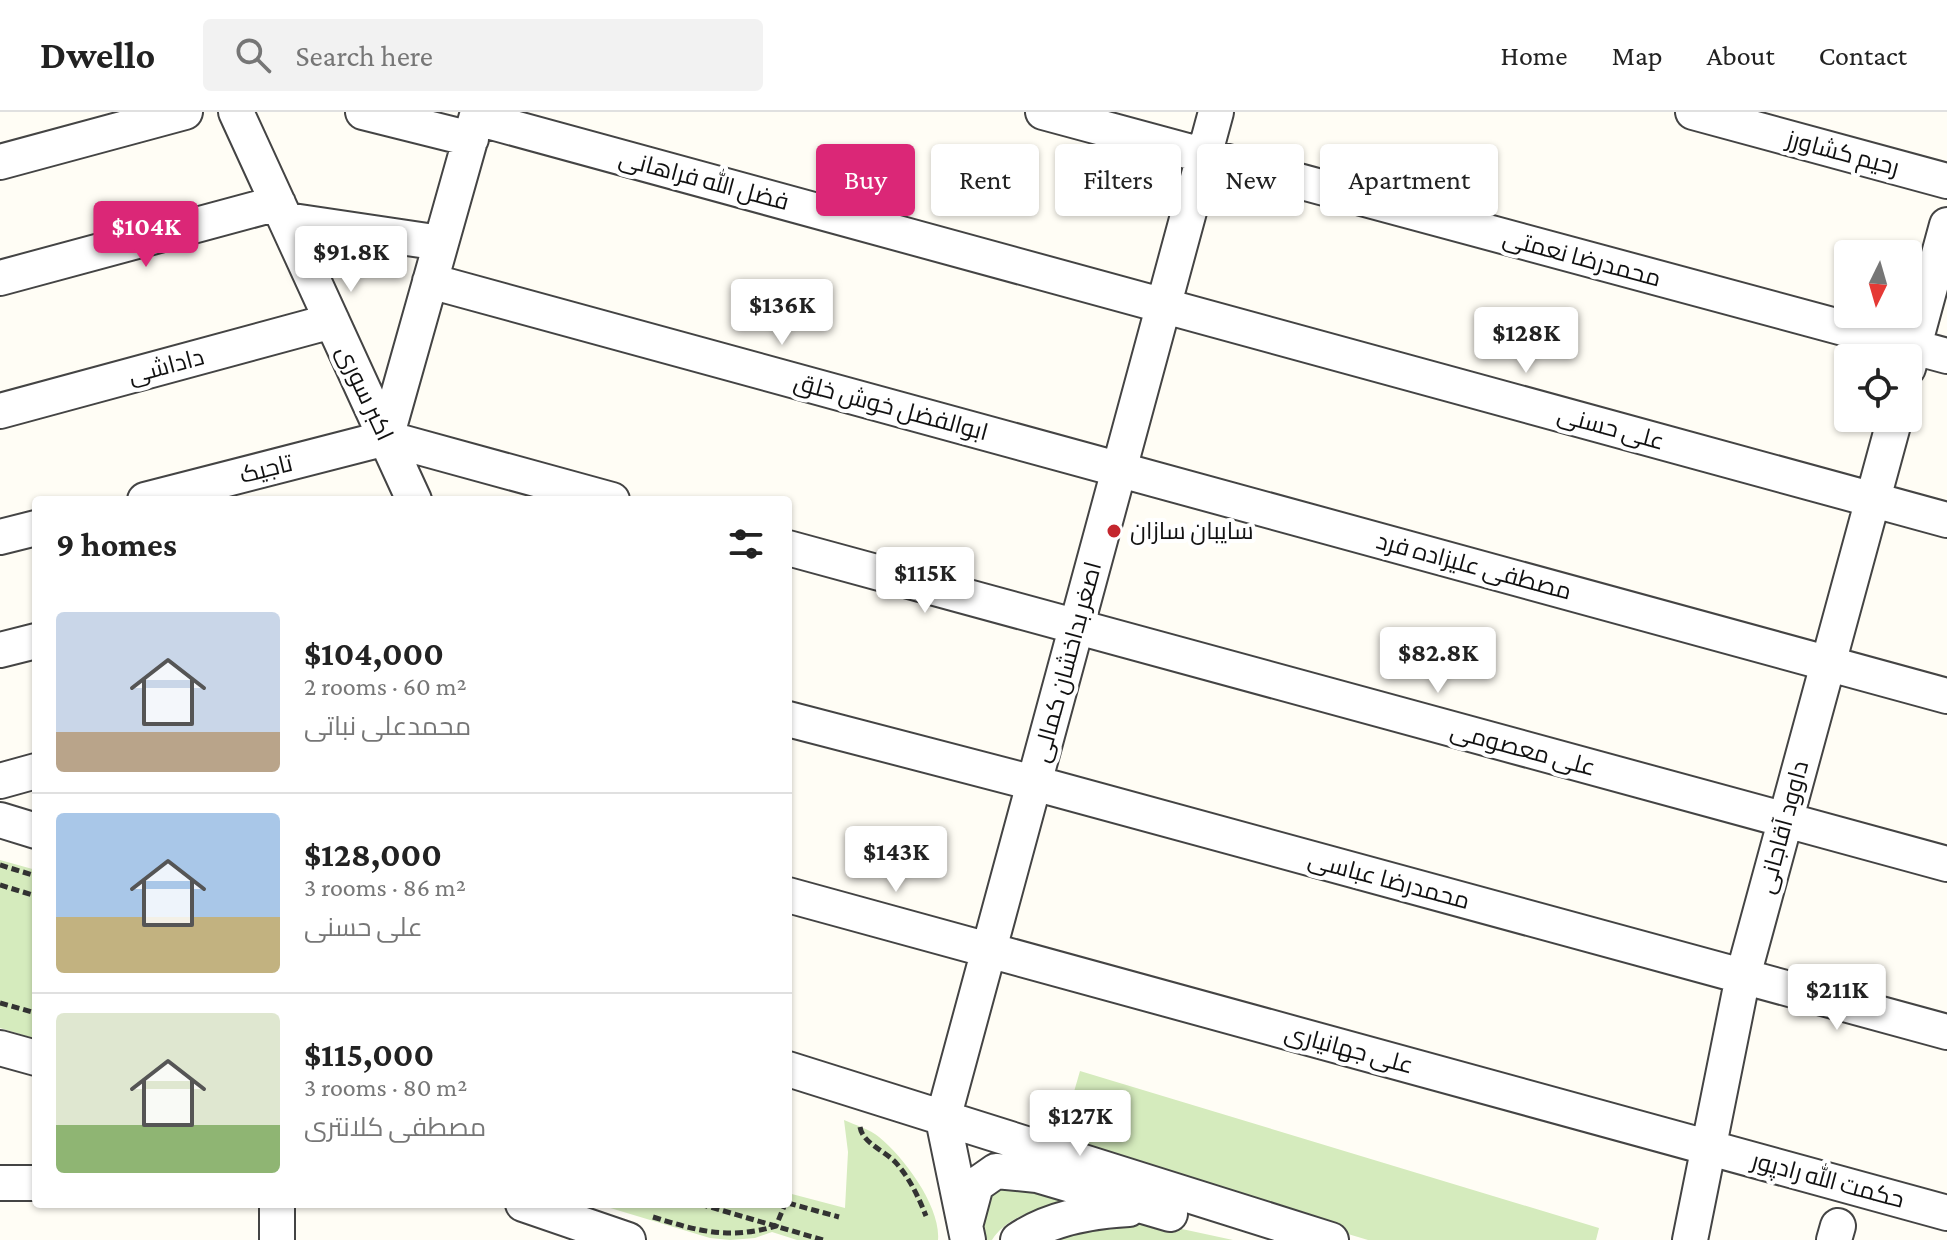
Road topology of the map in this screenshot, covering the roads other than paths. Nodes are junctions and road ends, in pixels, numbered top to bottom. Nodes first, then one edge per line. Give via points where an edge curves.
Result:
1 (185, 112) edge
2 (236, 112) edge
3 (363, 112) edge
4 (1043, 112) edge
5 (1216, 112) edge
6 (1693, 112) edge
7 (475, 123) edge
8 (1207, 144) edge
9 (1197, 154) edge
10 (0, 162) edge
11 (1947, 181) edge
12 (1197, 182) edge
13 (1304, 185) edge
14 (282, 212) junction
15 (1947, 225) edge
16 (441, 243) junction
17 (0, 278) edge
18 (430, 281) junction
19 (1164, 306) junction
20 (332, 321) junction
21 (1862, 344) edge
22 (1915, 344) edge
23 (1947, 356) edge
24 (1922, 357) edge
25 (0, 411) edge
26 (1891, 432) edge
27 (386, 438) junction
28 (1119, 470) junction
29 (161, 496) edge
30 (412, 496) edge
31 (597, 496) edge
32 (1872, 500) junction
33 (1947, 520) edge
34 (32, 529) edge
35 (0, 537) edge
36 (792, 549) edge
37 (1077, 627) junction
38 (32, 642) edge
39 (0, 650) edge
40 (1828, 663) junction
41 (1947, 696) edge
42 (792, 720) edge
43 (32, 772) edge
44 (0, 781) edge
45 (1034, 783) junction
46 (0, 820) edge
47 (1785, 820) junction
48 (32, 830) edge
49 (1947, 864) edge
50 (792, 896) edge
51 (989, 950) junction
52 (1743, 976) junction
53 (1947, 1032) edge
54 (0, 1048) edge
55 (32, 1057) edge
56 (792, 1070) edge
57 (943, 1119) junction
58 (1709, 1148) junction
59 (0, 1183) edge
60 (32, 1183) edge
61 (277, 1208) edge
62 (543, 1208) edge
63 (1149, 1208) junction
64 (1947, 1213) edge
65 (633, 1226) edge
66 (955, 1234) edge
67 (277, 1240) edge
68 (1018, 1240) edge
69 (1260, 1240) edge
70 (1331, 1240) edge
71 (1690, 1240) edge

1 - 10 street
2 - 14 street, اکبر سوری
3 - 7 street, فضل الله فراهانی
4 - 9 street, محمدرضا نعمتی
5 - 8 street, اصغر بداخشان کمالی
6 - 11 street, رحیم کشاورز
7 - 16 street
7 - 19 street, فضل الله فراهانی
12 - 19 street, اصغر بداخشان کمالی
13 - 21 street, محمدرضا نعمتی
14 - 16 street
14 - 17 street
14 - 20 street, اکبر سوری
15 - 22 street
16 - 18 street
18 - 27 street
18 - 28 street, ابوالفضل خوش خلق
19 - 28 street, اصغر بداخشان کمالی
19 - 32 street, علی حسنی
20 - 25 street, داداشی
20 - 27 street, اکبر سوری
23 - 24 street, محمدرضا نعمتی
26 - 32 street, داوود آقاجانی
27 - 29 street, تاجیک
27 - 30 street, اکبر سوری
27 - 31 street
28 - 37 street, اصغر بداخشان کمالی
28 - 40 street, مصطفی علیزاده فرد
32 - 33 street, علی حسنی
32 - 40 street, داوود آقاجانی
34 - 35 street
36 - 37 street, علی معصومی
37 - 45 street, اصغر بداخشان کمالی
37 - 47 street, علی معصومی
38 - 39 street
40 - 41 street, مصطفی علیزاده فرد
40 - 47 street, داوود آقاجانی
42 - 45 street, محمدرضا عباسی
43 - 44 street
45 - 51 street, اصغر بداخشان کمالی
45 - 52 street, محمدرضا عباسی
46 - 48 street
47 - 49 street, علی معصومی
47 - 52 street, داوود آقاجانی
50 - 51 street, علی جهانیاری
51 - 57 street, اصغر بداخشان کمالی
51 - 58 street, علی جهانیاری
52 - 53 street, محمدرضا عباسی
52 - 58 street, داوود آقاجانی
54 - 55 street
56 - 57 street
57 - 66 street
57 - 70 street
58 - 64 street, حکمت الله رادپور
58 - 71 street, داوود آقاجانی
59 - 60 street
61 - 67 street
62 - 65 street
63 - 66 street via 1037,1175 996,1171 976,1185
63 - 68 street via 1095,1210
63 - 69 street

